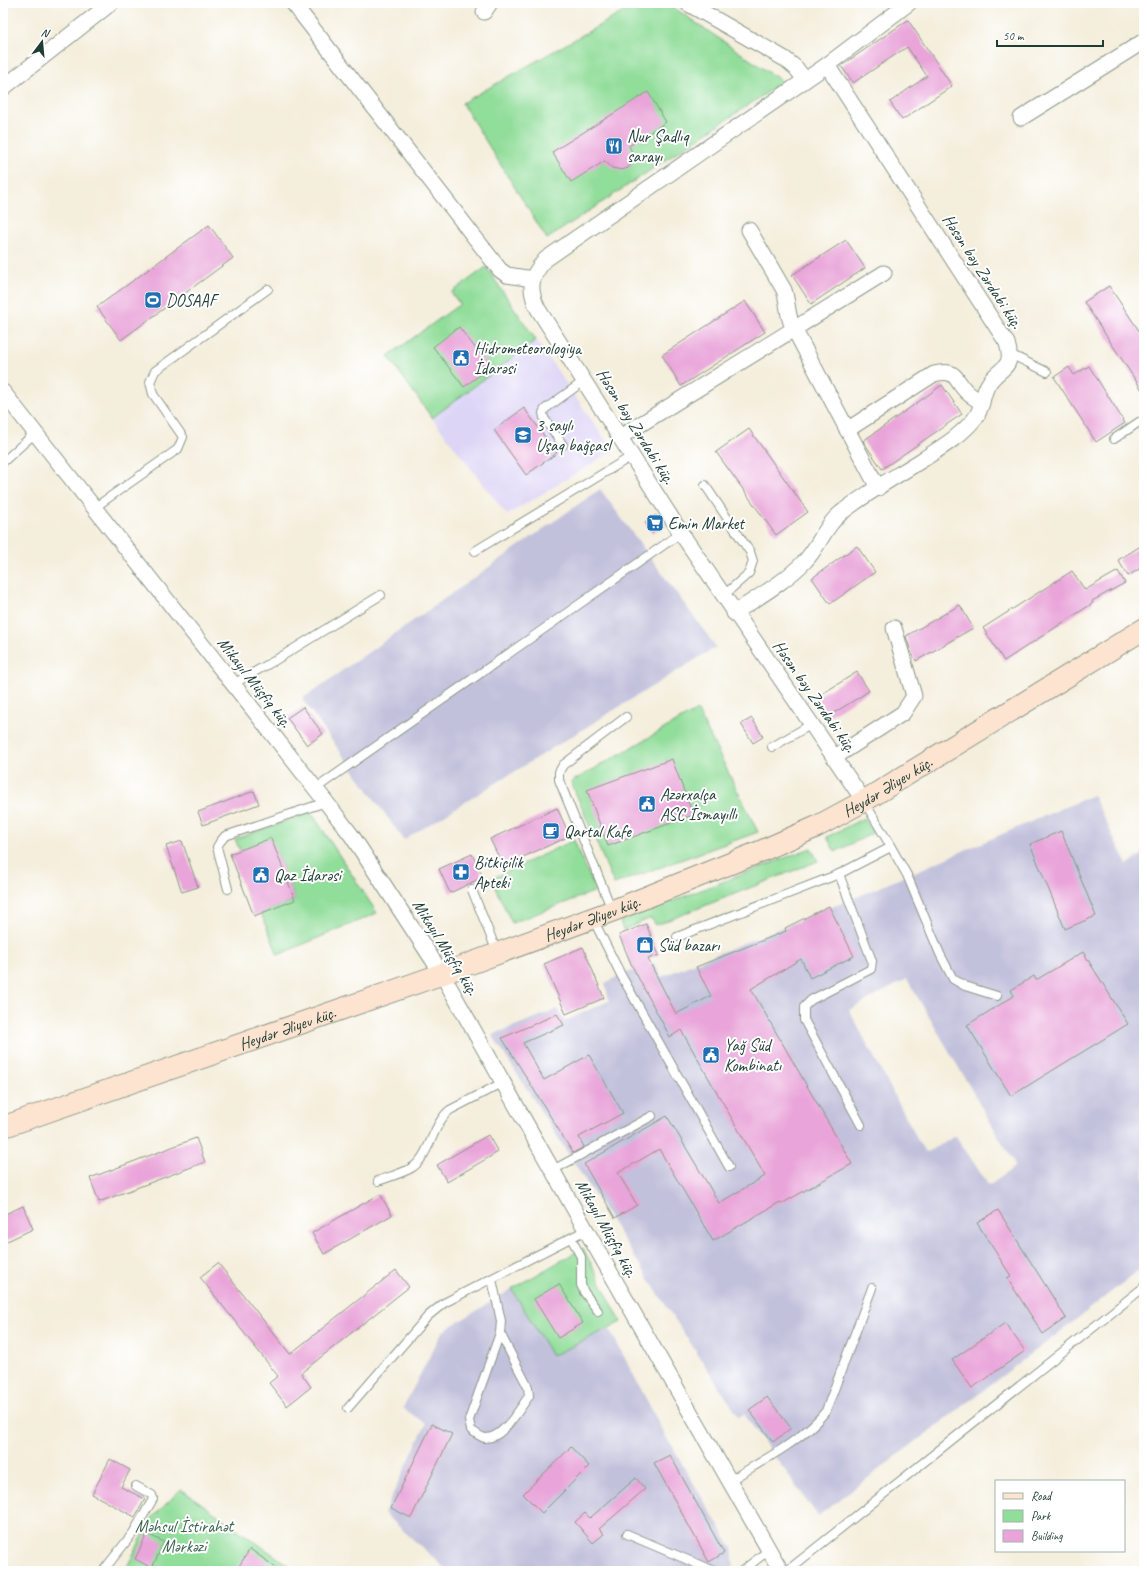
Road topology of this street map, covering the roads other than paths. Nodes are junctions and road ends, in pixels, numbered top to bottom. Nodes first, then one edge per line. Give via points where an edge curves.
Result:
1 (111, 3) edge
2 (293, 3) edge
3 (687, 3) edge
4 (909, 3) edge
5 (1144, 41) edge
6 (827, 65) junction
7 (806, 80) junction
8 (3, 88) edge
9 (1021, 118) dead end
10 (749, 230) dead end
11 (884, 273) dead end
12 (532, 279) junction
13 (268, 288) dead end
14 (795, 330) junction
15 (1010, 354) junction
16 (1047, 372) dead end
17 (584, 381) junction
18 (3, 392) edge
19 (982, 403) junction
20 (1144, 421) edge
21 (848, 430) junction
22 (35, 433) junction
23 (620, 437) junction
24 (1114, 439) dead end
25 (563, 445) dead end
26 (632, 456) junction
27 (3, 462) edge
28 (705, 485) dead end
29 (878, 488) junction
30 (94, 508) junction
31 (681, 533) junction
32 (475, 551) dead end
33 (380, 595) dead end
34 (723, 596) junction
35 (734, 613) junction
36 (894, 628) dead end
37 (1144, 629) edge
38 (233, 684) junction
39 (626, 717) dead end
40 (812, 724) junction
41 (772, 747) dead end
42 (835, 758) junction
43 (315, 789) junction
44 (864, 801) junction
45 (326, 802) junction
46 (891, 846) junction
47 (839, 874) junction
48 (228, 889) dead end
49 (472, 890) dead end
50 (612, 911) junction
51 (593, 918) junction
52 (678, 937) dead end
53 (498, 953) junction
54 (442, 974) junction
55 (997, 996) dead end
56 (502, 1082) junction
57 (652, 1116) dead end
58 (861, 1125) dead end
59 (3, 1127) edge
60 (729, 1167) dead end
61 (553, 1170) junction
62 (378, 1182) dead end
63 (586, 1230) junction
64 (571, 1238) junction
65 (492, 1279) junction
66 (1144, 1287) edge
67 (872, 1288) dead end
68 (598, 1311) dead end
69 (500, 1333) junction
70 (348, 1408) dead end
71 (729, 1481) junction
72 (136, 1486) dead end
73 (627, 1534) dead end
74 (769, 1550) junction
75 (103, 1571) edge
76 (718, 1571) edge
77 (742, 1571) edge
78 (781, 1571) edge
79 (786, 1571) edge

1 - 8 street
2 - 12 street via 500,270
3 - 7 street via 785,59
4 - 6 street
5 - 9 street
6 - 7 street
6 - 15 street, Həsən bəy Zərdabi küç. via 1007,343
7 - 12 street via 546,259
10 - 14 street via 784,290 788,300 789,317
11 - 14 street
12 - 17 street, Həsən bəy Zərdabi küç. via 533,298 538,309
13 - 30 lane via 155,371 150,382 153,394 183,437 178,449
14 - 21 street
14 - 23 street
15 - 16 lane
15 - 19 street, Həsən bəy Zərdabi küç. via 1004,369 989,383
17 - 23 street, Həsən bəy Zərdabi küç.
17 - 25 lane via 543,413
18 - 22 street, Mikayıl Müşfiq küç.
19 - 21 street via 969,395 954,375 946,371 940,372
19 - 29 street, Həsən bəy Zərdabi küç. via 978,415 956,438
20 - 24 lane
21 - 29 street
22 - 27 lane
22 - 30 street, Mikayıl Müşfiq küç.
23 - 26 street, Həsən bəy Zərdabi küç.
26 - 31 street, Həsən bəy Zərdabi küç.
26 - 32 lane
28 - 34 lane via 750,552 753,561 748,573
29 - 35 street, Həsən bəy Zərdabi küç. via 840,514 806,561 774,587
30 - 38 street, Mikayıl Müşfiq küç.
31 - 34 street, Həsən bəy Zərdabi küç.
31 - 43 lane
33 - 38 lane
34 - 35 street, Həsən bəy Zərdabi küç.
35 - 40 street, Həsən bəy Zərdabi küç.
36 - 42 street via 914,696 903,713
37 - 44 main road, Heydər Əliyev küç.
38 - 43 street, Mikayıl Müşfiq küç.
39 - 50 lane via 563,766 559,772 559,780
40 - 41 lane
40 - 42 street, Həsən bəy Zərdabi küç.
42 - 44 street, Həsən bəy Zərdabi küç.
43 - 45 street, Mikayıl Müşfiq küç.
44 - 46 lane
44 - 50 main road, Heydər Əliyev küç. via 816,827 759,852
45 - 48 lane via 226,836 217,847
45 - 54 street, Mikayıl Müşfiq küç. via 352,836
46 - 47 lane
46 - 55 lane via 953,979 965,986
47 - 52 lane
47 - 58 lane via 872,961 870,970 811,1000 804,1008 804,1020
49 - 53 lane
50 - 51 main road, Heydər Əliyev küç.
51 - 53 main road, Heydər Əliyev küç.
51 - 60 lane via 621,975
53 - 54 main road, Heydər Əliyev küç.
54 - 56 street, Mikayıl Müşfiq küç.
54 - 59 main road, Heydər Əliyev küç.
56 - 61 street, Mikayıl Müşfiq küç.
56 - 62 lane via 443,1115 423,1154 413,1167
57 - 61 lane
61 - 63 street, Mikayıl Müşfiq küç.
63 - 64 lane
63 - 71 street, Mikayıl Müşfiq küç.
64 - 65 lane
64 - 68 lane via 580,1257 581,1285
65 - 69 lane via 501,1321
65 - 70 lane via 444,1303 428,1316
66 - 79 lane
67 - 71 lane via 826,1411 804,1434
69 - 69 lane via 469,1420 471,1430 483,1438 493,1436 506,1428 529,1396 528,1387
71 - 74 street, Mikayıl Müşfiq küç.
72 - 75 lane via 152,1495 153,1499 133,1533
73 - 76 lane
74 - 77 lane
74 - 78 street, Mikayıl Müşfiq küç.

